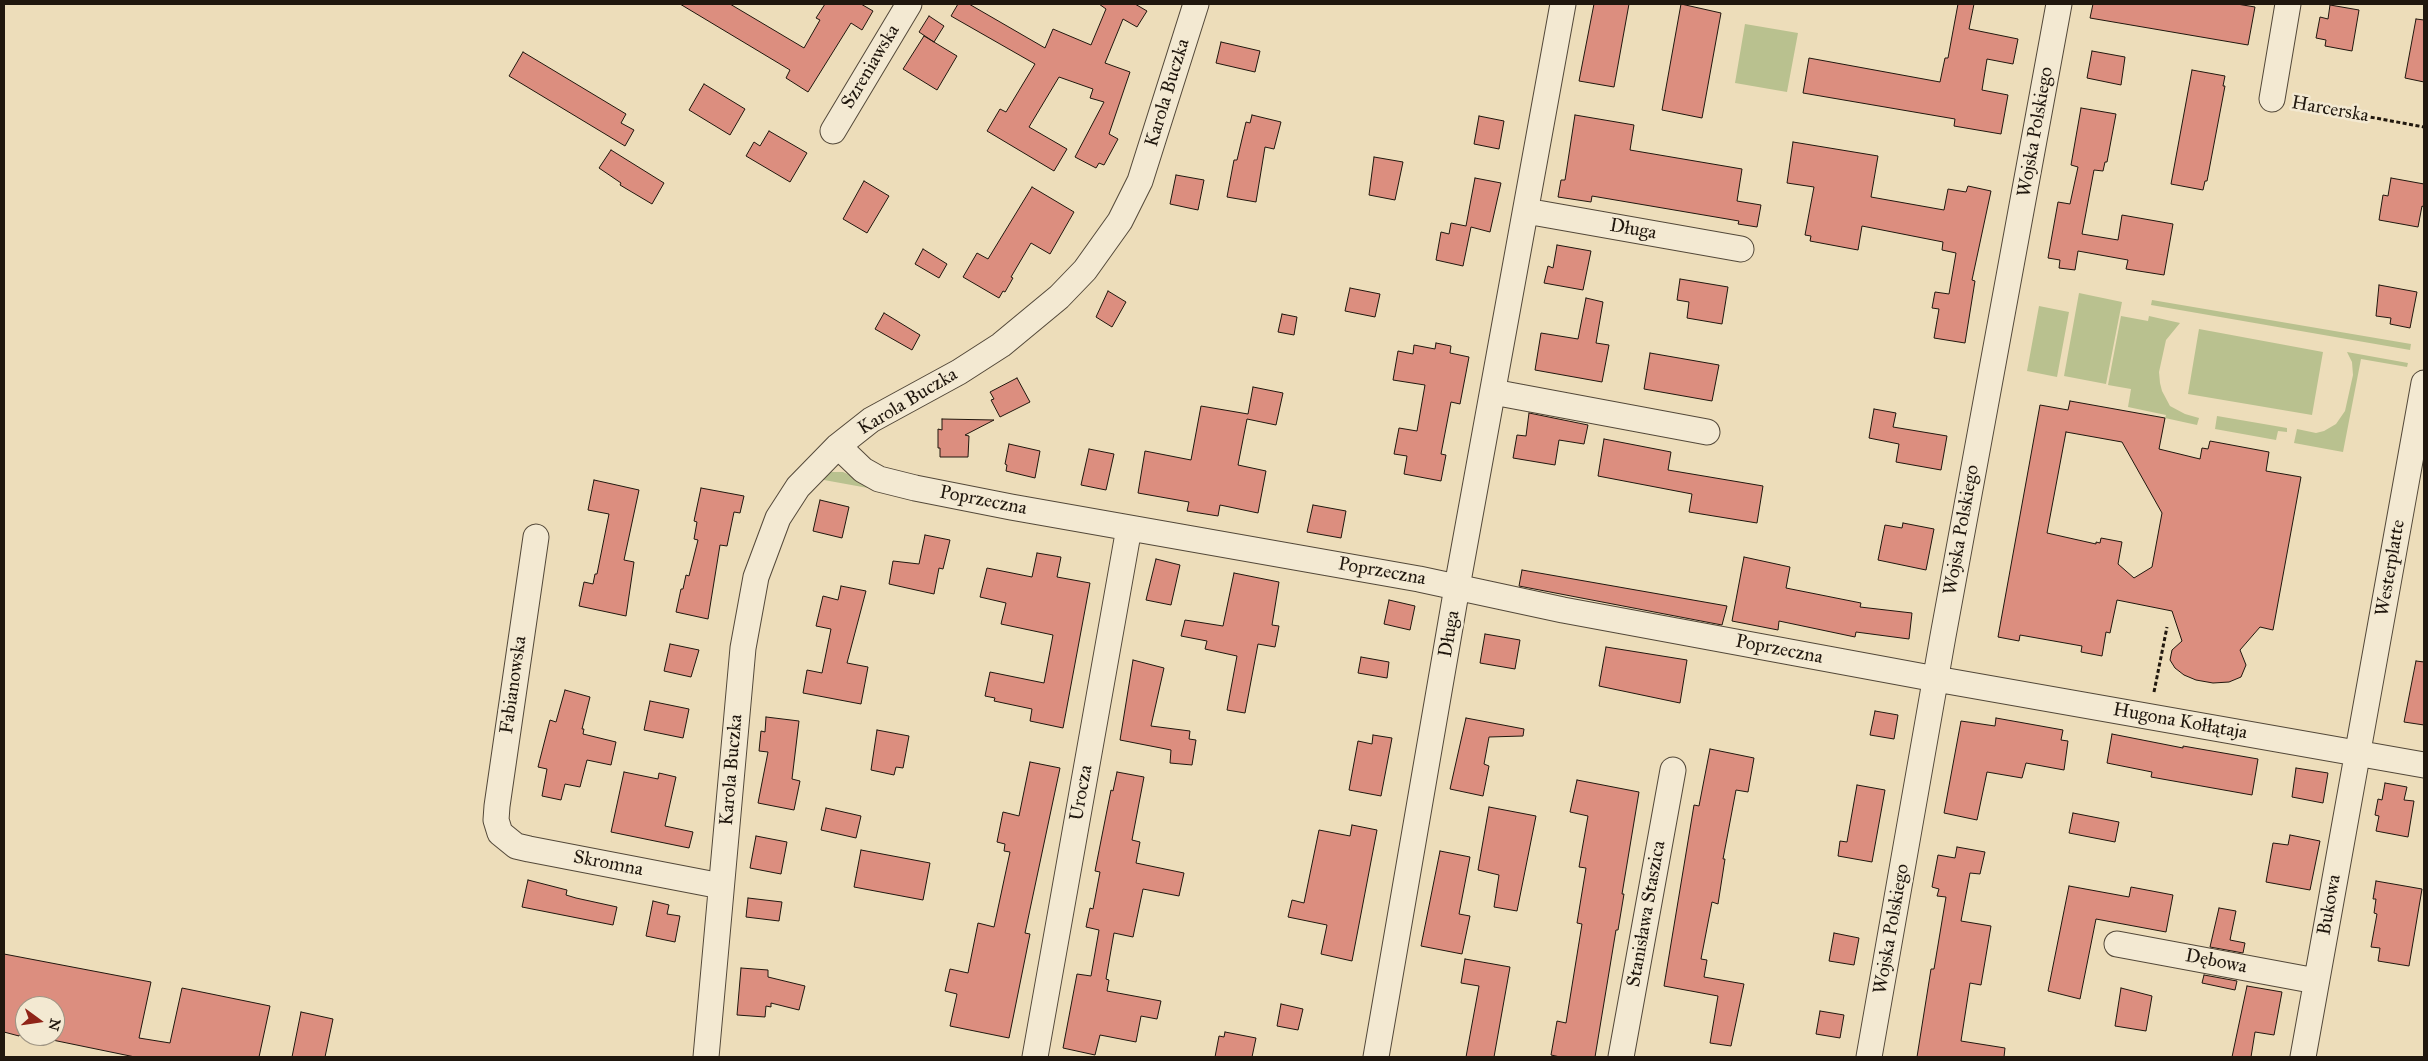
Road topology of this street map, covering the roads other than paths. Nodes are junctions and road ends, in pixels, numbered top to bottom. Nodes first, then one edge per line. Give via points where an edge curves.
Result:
1 (909, 4) edge
2 (1196, 4) edge
3 (1563, 4) edge
4 (2058, 4) edge
5 (2288, 4) edge
6 (2272, 99) road end
7 (833, 130) dead end
8 (1526, 211) junction
9 (1741, 249) dead end
10 (2424, 383) edge
11 (1493, 392) junction
12 (1707, 432) dead end
13 (838, 446) junction
14 (1129, 528) junction
15 (536, 537) dead end
16 (1458, 587) junction
17 (1936, 679) junction
18 (2358, 753) junction
19 (2424, 764) edge
20 (1673, 770) dead end
21 (500, 833) joint
22 (721, 886) junction
23 (2116, 944) dead end
24 (2316, 981) junction
25 (706, 1057) edge
26 (1035, 1057) edge
27 (1376, 1057) edge
28 (1620, 1057) edge
29 (1870, 1057) edge
30 (2303, 1057) edge

1 - 7 street, Szreniawska
2 - 13 street, Karola Buczka via 1140,181 1120,221 1085,270 1046,309 1001,345 871,420
3 - 8 street, Długa
4 - 17 street, Wojska Polskiego
5 - 6 street, Harcerska
8 - 9 street, Długa
8 - 11 street, Długa
10 - 18 street, Westerplatte
11 - 12 street
11 - 16 street, Długa
13 - 14 street, Poprzeczna via 863,470 879,479
13 - 22 street, Karola Buczka via 789,498 769,536 756,577 741,665
14 - 16 street, Poprzeczna
14 - 26 street, Urocza
15 - 21 street, Fabianowska via 497,806 496,820
16 - 17 street, Poprzeczna via 1563,610
16 - 27 street, Długa
17 - 18 street, Hugona Kołłątaja
17 - 29 street, Wojska Polskiego
18 - 19 street, Hugona Kołłątaja
18 - 24 street, Bukowa
20 - 28 street, Stanisława Staszica
21 - 22 street, Skromna via 516,846
22 - 25 street, Karola Buczka
23 - 24 street, Dębowa
24 - 30 street, Bukowa

